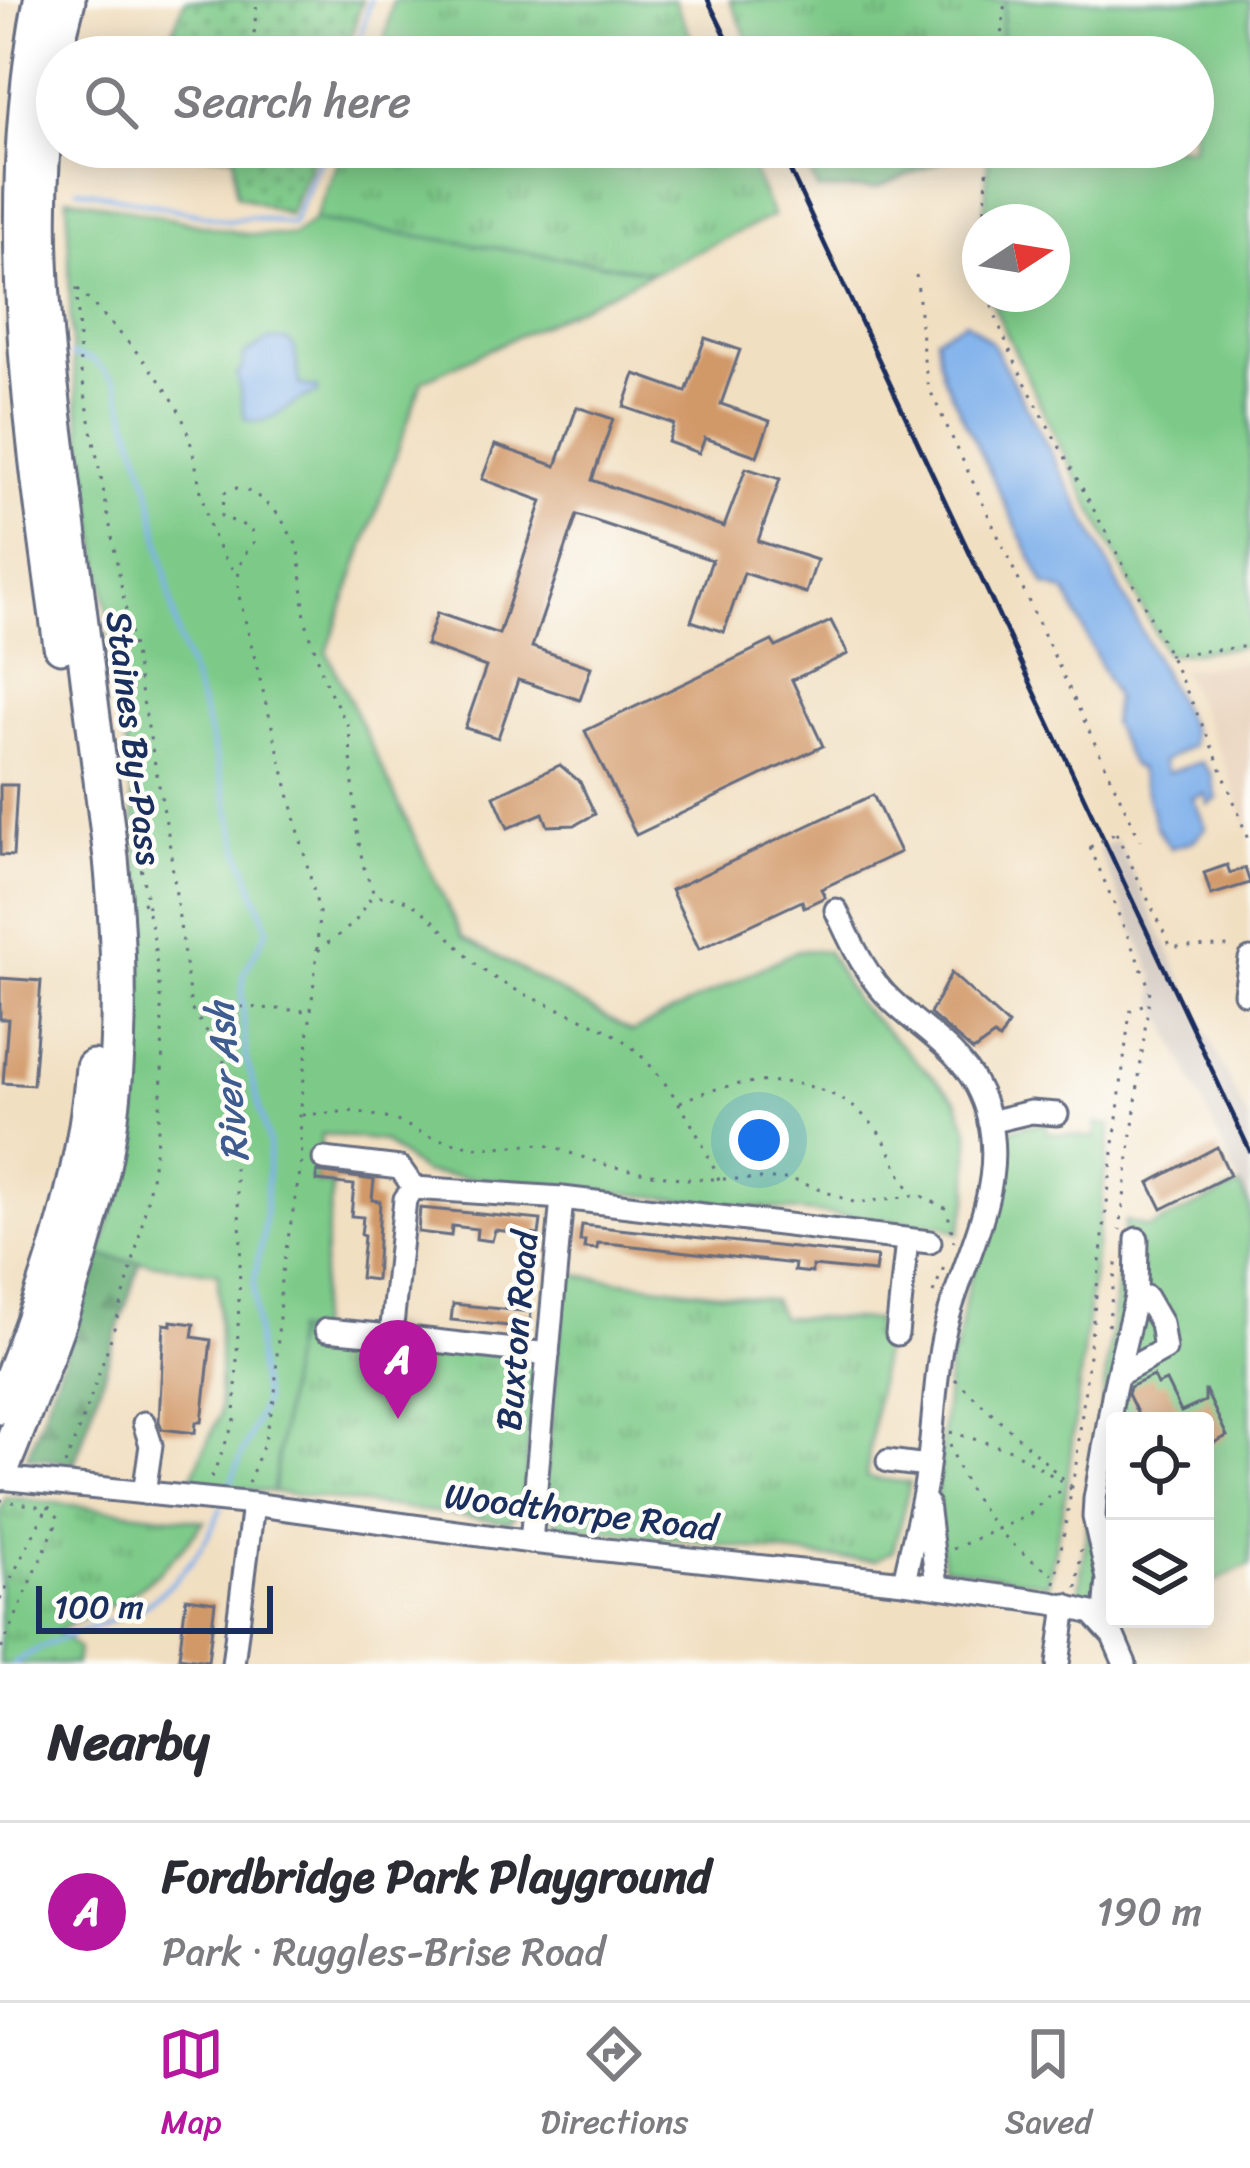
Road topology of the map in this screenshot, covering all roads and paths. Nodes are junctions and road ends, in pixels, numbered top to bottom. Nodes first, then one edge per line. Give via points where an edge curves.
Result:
1 (41, 0) edge
2 (68, 0) edge
3 (257, 0) edge
4 (1005, 0) edge
5 (60, 36) edge
6 (253, 36) edge
7 (1001, 36) edge
8 (41, 168) edge
9 (988, 168) edge
10 (985, 204) edge
11 (916, 275) dead end
12 (996, 312) edge
13 (237, 574) junction
14 (1250, 646) edge
15 (1166, 655) junction
16 (1140, 840) dead end
17 (1250, 846) edge
18 (136, 893) dead end
19 (375, 897) junction
20 (836, 910) dead end
21 (1250, 945) edge
22 (317, 952) junction
23 (1250, 958) edge
24 (1245, 993) dead end
25 (1150, 1002) junction
26 (310, 1011) junction
27 (223, 1054) junction
28 (678, 1103) junction
29 (1058, 1114) dead end
30 (300, 1116) junction
31 (989, 1122) junction
32 (324, 1159) dead end
33 (718, 1180) junction
34 (414, 1188) junction
35 (914, 1196) junction
36 (562, 1198) junction
37 (1128, 1238) joint
38 (907, 1240) junction
39 (955, 1241) dead end
40 (930, 1242) dead end
41 (1117, 1259) dead end
42 (945, 1263) dead end
43 (933, 1293) dead end
44 (1136, 1297) junction
45 (1108, 1326) dead end
46 (326, 1330) dead end
47 (898, 1334) dead end
48 (391, 1336) junction
49 (941, 1346) junction
50 (548, 1354) junction
51 (1118, 1376) junction
52 (0, 1406) edge
53 (144, 1423) dead end
54 (888, 1461) dead end
55 (927, 1466) junction
56 (2, 1470) edge
57 (1072, 1487) junction
58 (924, 1490) junction
59 (143, 1492) junction
60 (51, 1497) junction
61 (0, 1500) edge
62 (230, 1502) junction
63 (998, 1529) junction
64 (530, 1542) junction
65 (1082, 1544) dead end
66 (932, 1559) junction
67 (1056, 1575) junction
68 (904, 1582) junction
69 (937, 1586) junction
70 (0, 1600) edge
71 (1064, 1605) junction
72 (1104, 1624) junction
73 (0, 1652) edge
74 (233, 1664) edge
75 (1058, 1664) edge
76 (1125, 1664) edge

1 - 52 highway, Staines By-Pass via 15,134 12,259 98,959 84,1133 65,1222
2 - 5 highway, Staines By-Pass
3 - 6 path
4 - 7 path
8 - 56 highway, Staines By-Pass via 47,358 111,858 118,1012 106,1151 84,1240
9 - 10 path
11 - 16 path via 929,388
12 - 15 path
13 - 19 path via 254,542 252,529 221,516 224,493 237,488 279,515 299,549 305,619 349,728 356,825
13 - 22 path via 319,912
13 - 27 path via 218,554 180,413 76,288 80,367 168,833 191,1009
14 - 15 path
15 - 17 path
18 - 60 path via 149,911 161,996 152,1180 80,1426
19 - 22 path
19 - 28 path via 398,898 427,914 510,989 632,1047
20 - 31 street via 874,982 970,1075
21 - 25 path, bridge via 1171,947 1116,833 1090,847 1145,972
22 - 26 path
23 - 24 street
25 - 37 path
25 - 57 path via 1131,1010 1128,1026
26 - 27 path via 230,1006
26 - 30 path
27 - 62 path via 242,1236
28 - 33 path
28 - 35 path via 774,1079 832,1093 877,1129
29 - 31 street
30 - 33 path via 355,1111 478,1148 543,1144 609,1166
30 - 62 path via 302,1160 281,1278 274,1395 264,1444
31 - 49 street via 990,1193
32 - 34 street via 400,1168
33 - 35 path via 791,1180 856,1203
34 - 36 street
34 - 48 street via 405,1199
35 - 39 path via 946,1209
36 - 38 street
36 - 50 street, Buxton Road
37 - 44 street
38 - 40 street
38 - 47 street
41 - 45 path
42 - 43 path
44 - 51 street
44 - 51 street via 1153,1305 1165,1349
46 - 48 street
48 - 50 street
49 - 55 street
49 - 57 path via 952,1349 951,1374 972,1398
50 - 64 street, Buxton Road
51 - 72 street via 1094,1517 1108,1579
53 - 59 street via 151,1445
54 - 55 street
55 - 58 street
56 - 60 street, Woodthorpe Road
57 - 63 path
57 - 63 path via 1012,1450 946,1431 957,1466
57 - 67 path
58 - 66 street
58 - 68 street
59 - 60 street, Woodthorpe Road
59 - 62 street, Woodthorpe Road
60 - 61 path
60 - 70 path
60 - 73 path via 54,1532
62 - 64 street, Woodthorpe Road
62 - 74 street
63 - 66 path
63 - 67 path
64 - 68 street, Woodthorpe Road
65 - 71 path
66 - 69 street
67 - 71 path
68 - 69 street, Woodthorpe Road
69 - 71 street, Woodthorpe Road
71 - 72 street, Woodthorpe Road
71 - 75 street
72 - 76 street

